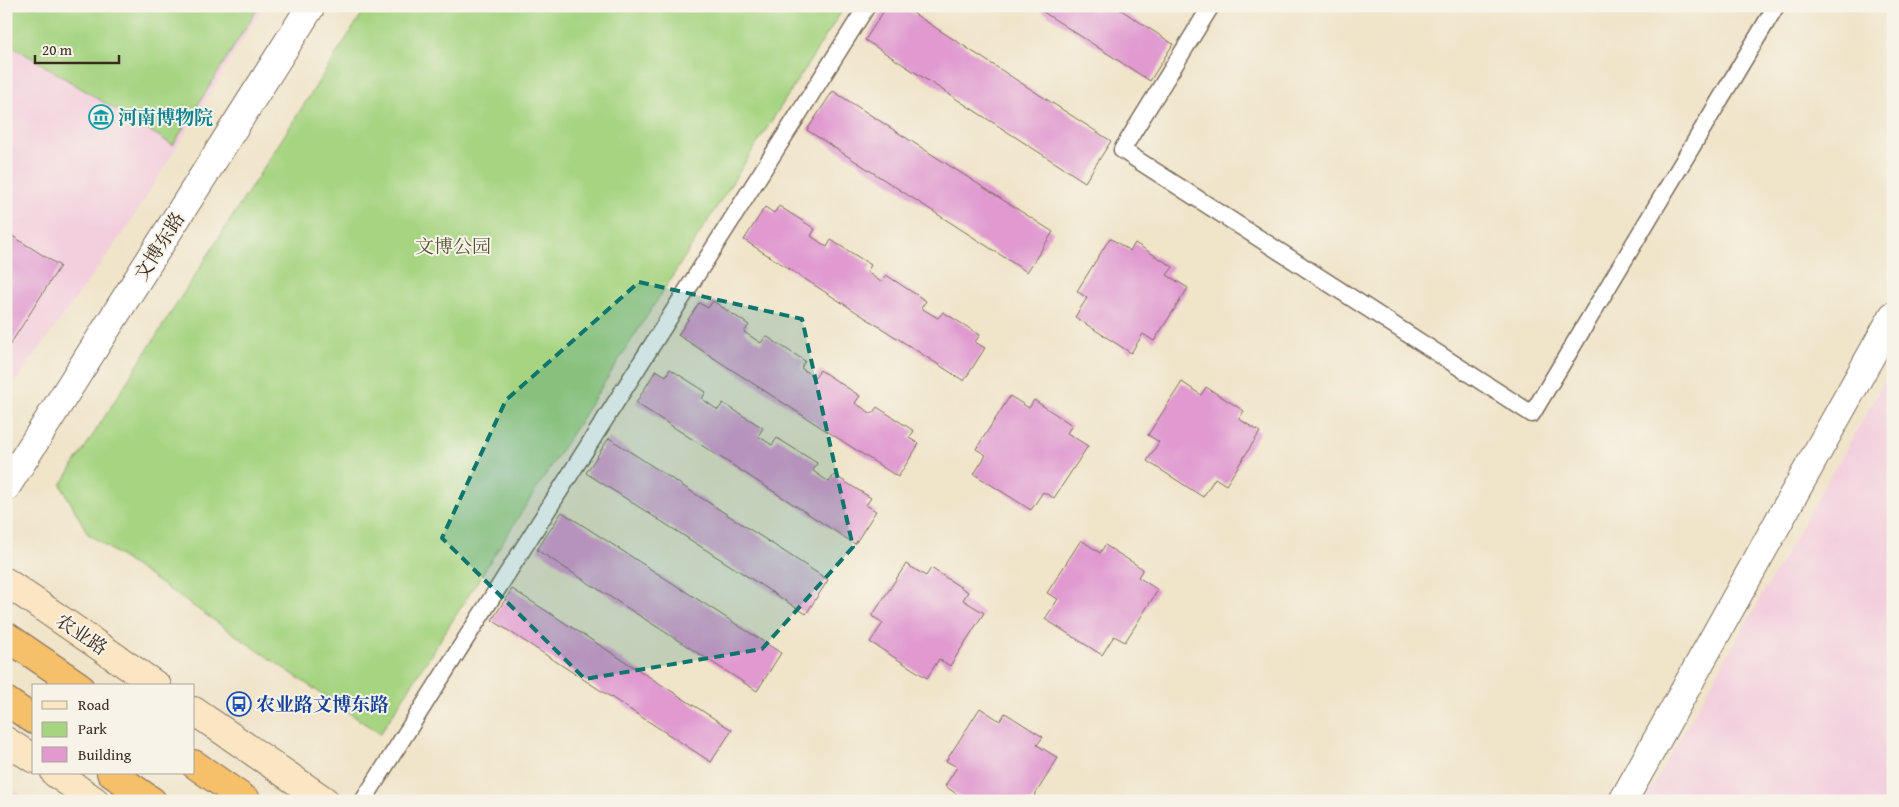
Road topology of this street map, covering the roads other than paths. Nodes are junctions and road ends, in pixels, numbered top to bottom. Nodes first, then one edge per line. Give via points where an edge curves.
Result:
1 (311, 6) edge
2 (867, 6) edge
3 (1212, 6) edge
4 (1776, 6) edge
5 (1893, 316) edge
6 (6, 487) edge
7 (6, 582) edge
8 (6, 636) edge
9 (76, 684) edge
10 (154, 684) edge
11 (6, 702) edge
12 (195, 712) edge
13 (32, 719) edge
14 (6, 741) edge
15 (32, 758) edge
16 (195, 765) edge
17 (55, 774) edge
18 (112, 774) edge
19 (95, 801) edge
20 (152, 801) edge
21 (247, 801) edge
22 (325, 801) edge
23 (363, 801) edge
24 (1622, 801) edge

1 - 6 street, 文博东路
2 - 23 lane
3 - 4 lane via 1122,150 1532,414
5 - 24 street
7 - 10 street, 农业路
8 - 9 highway
11 - 13 highway
12 - 22 street
14 - 15 street
16 - 21 highway
17 - 19 street
18 - 20 highway

